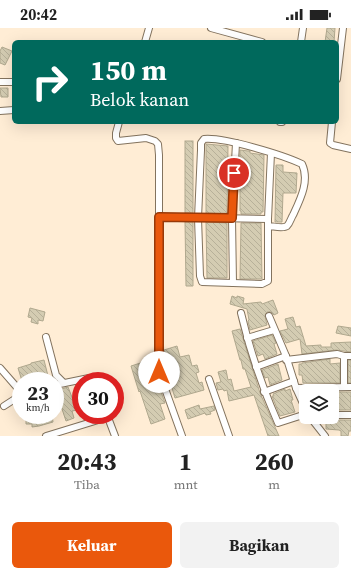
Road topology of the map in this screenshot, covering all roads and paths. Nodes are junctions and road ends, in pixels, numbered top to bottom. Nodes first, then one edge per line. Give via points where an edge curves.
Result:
1 (149, 28) edge
2 (210, 28) edge
3 (303, 28) edge
4 (344, 28) edge
5 (146, 40) edge
6 (255, 40) edge
7 (301, 40) edge
8 (339, 64) edge
9 (0, 82) edge
10 (12, 82) edge
11 (12, 110) edge
12 (0, 111) edge
13 (118, 124) edge
14 (332, 124) edge
15 (236, 143) junction
16 (351, 149) edge
17 (270, 153) junction
18 (159, 217) junction
19 (198, 218) junction
20 (232, 218) junction
21 (268, 219) junction
22 (268, 226) junction
23 (233, 283) junction
24 (241, 313) dead end
25 (269, 316) dead end
26 (274, 330) junction
27 (46, 337) dead end
28 (247, 338) junction
29 (344, 356) junction
30 (351, 356) edge
31 (286, 358) junction
32 (256, 367) junction
33 (0, 368) edge
34 (55, 372) edge
35 (209, 379) dead end
36 (72, 381) edge
37 (294, 381) junction
38 (12, 383) edge
39 (64, 383) edge
40 (344, 387) junction
41 (351, 387) edge
42 (296, 388) junction
43 (264, 392) junction
44 (299, 395) edge
45 (12, 400) edge
46 (4, 406) dead end
47 (339, 415) edge
48 (351, 415) edge
49 (299, 416) edge
50 (83, 424) edge
51 (110, 424) edge
52 (316, 424) edge
53 (46, 436) edge
54 (115, 436) edge
55 (182, 436) edge
56 (229, 436) edge
57 (325, 436) edge

1 - 5 street
2 - 6 street
3 - 7 street
4 - 8 street
9 - 10 street
11 - 12 street
13 - 18 street via 116,133 118,141 146,138 158,144
14 - 16 street via 330,143
15 - 17 street
15 - 19 street via 205,138 202,140
15 - 20 street
17 - 21 street
17 - 22 street via 302,164 304,176 302,195 288,225
18 - 19 street
18 - 55 street via 159,372
19 - 20 street
19 - 23 street via 201,281
20 - 21 street
20 - 23 street
21 - 22 street
22 - 23 street via 268,281 262,284
24 - 28 street
25 - 26 street
26 - 28 street
26 - 31 street
27 - 34 street
28 - 32 street
29 - 30 street
29 - 31 street via 337,354
29 - 40 street
31 - 32 street
31 - 37 street
32 - 43 street
33 - 38 street
35 - 56 street
36 - 39 street
37 - 42 street
37 - 43 street
40 - 41 street
40 - 42 street
42 - 44 street
43 - 49 street via 278,423
45 - 46 street
47 - 48 street
50 - 53 street
51 - 54 street
52 - 57 street

